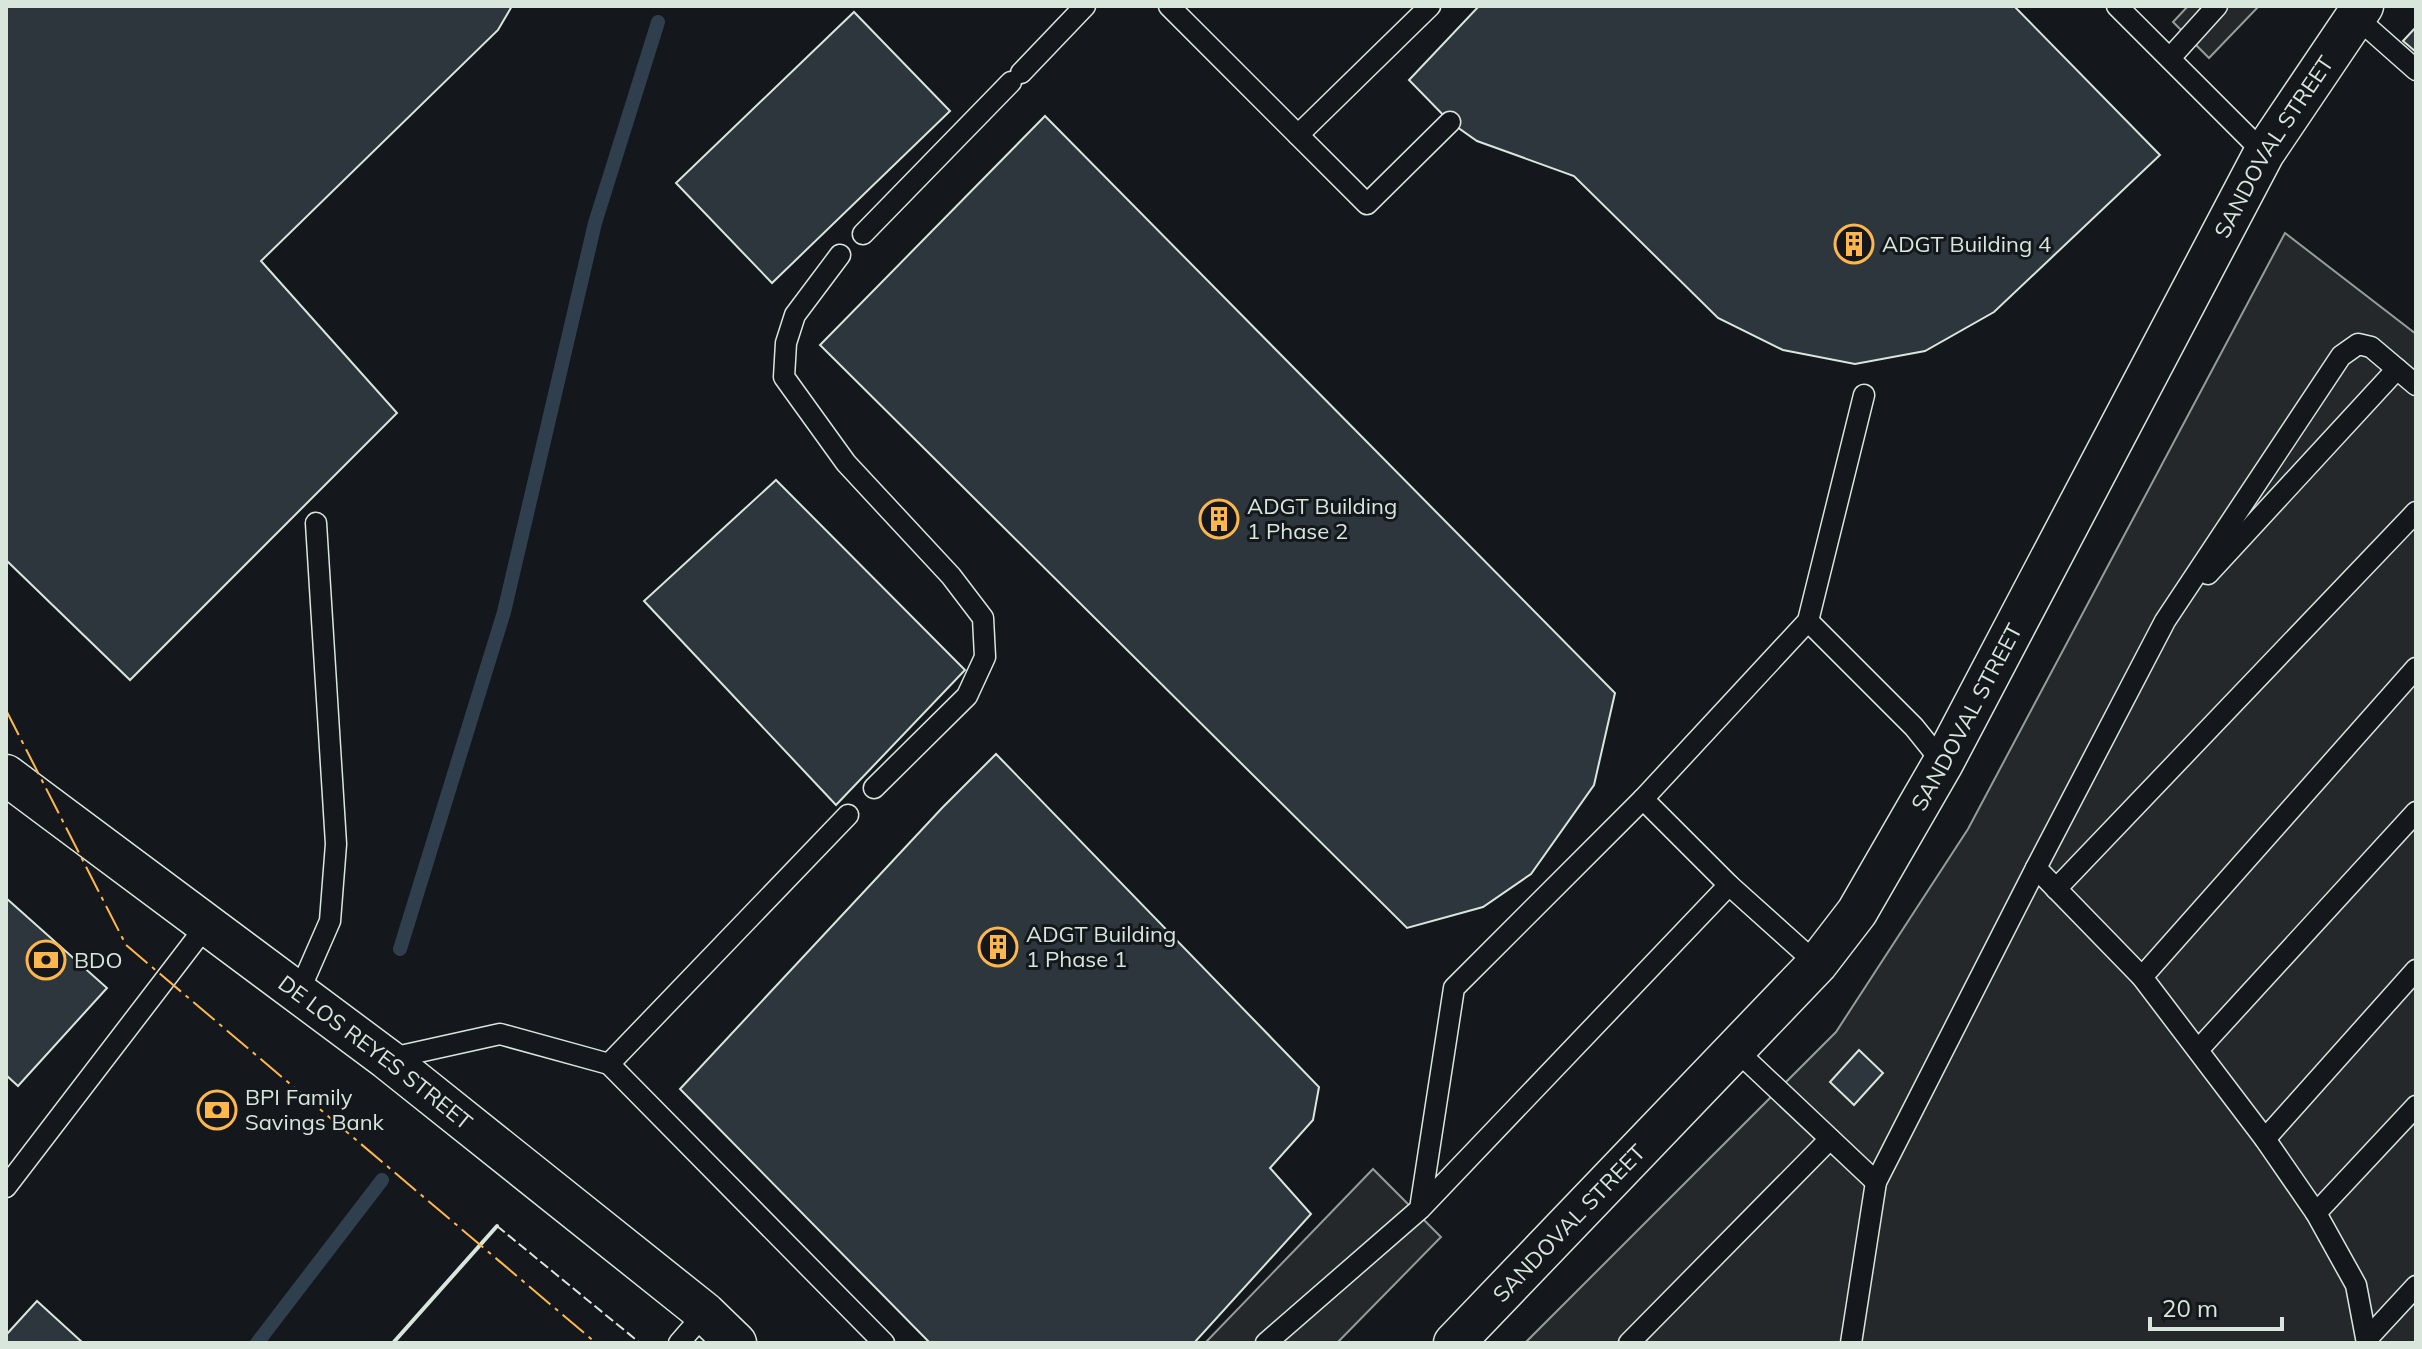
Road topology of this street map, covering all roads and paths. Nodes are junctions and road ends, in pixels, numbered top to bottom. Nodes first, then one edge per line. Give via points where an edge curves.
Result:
1 (1085, 6) edge
2 (1169, 6) edge
3 (1430, 6) edge
4 (2117, 6) edge
5 (2217, 6) edge
6 (2359, 11) edge
7 (2170, 58) junction
8 (2416, 70) edge
9 (1450, 122) dead end
10 (1298, 135) junction
11 (2264, 153) junction
12 (863, 234) dead end
13 (840, 255) dead end
14 (2397, 369) junction
15 (2416, 385) edge
16 (1864, 395) dead end
17 (2416, 512) edge
18 (316, 523) dead end
19 (1808, 621) junction
20 (2165, 621) junction
21 (2416, 668) edge
22 (1943, 763) junction
23 (6, 775) edge
24 (874, 788) dead end
25 (1643, 799) junction
26 (2416, 812) edge
27 (848, 815) dead end
28 (2036, 868) junction
29 (1729, 885) junction
30 (2056, 889) junction
31 (206, 926) junction
32 (1817, 964) junction
33 (2416, 970) edge
34 (2142, 977) junction
35 (298, 994) junction
36 (1736, 1050) junction
37 (2198, 1050) junction
38 (387, 1059) junction
39 (609, 1064) junction
40 (2416, 1106) edge
41 (1830, 1139) junction
42 (2265, 1139) junction
43 (1876, 1182) junction
44 (6, 1187) edge
45 (1420, 1209) junction
46 (2316, 1213) junction
47 (2416, 1286) edge
48 (705, 1313) junction
49 (2367, 1341) edge
50 (679, 1343) edge
51 (736, 1343) edge
52 (884, 1343) edge
53 (1266, 1343) edge
54 (1454, 1343) edge
55 (1629, 1343) edge
56 (1851, 1343) edge

1 - 12 lane
2 - 10 lane
3 - 10 lane
4 - 7 lane
5 - 7 lane
6 - 8 lane
6 - 11 street, SANDOVAL STREET
7 - 11 lane
9 - 10 lane via 1367,204
11 - 22 street, SANDOVAL STREET
13 - 24 lane via 795,315 784,377 846,463 983,618 985,657 967,696
14 - 15 lane
14 - 20 lane
14 - 20 lane via 2371,347 2358,344 2341,356
16 - 19 lane
17 - 30 lane
18 - 35 lane via 336,844 330,921
19 - 22 lane
19 - 25 lane
20 - 28 lane
21 - 34 lane
22 - 32 street, SANDOVAL STREET via 1857,912
23 - 31 street, DE LOS REYES STREET
25 - 29 lane
25 - 45 lane via 1454,988
26 - 37 lane
27 - 39 lane
28 - 30 lane
28 - 43 lane
29 - 32 lane
29 - 45 lane
30 - 34 lane
31 - 35 street, DE LOS REYES STREET
31 - 44 lane
32 - 36 street, SANDOVAL STREET
33 - 42 lane
34 - 37 lane
35 - 38 street, DE LOS REYES STREET
36 - 41 lane
36 - 54 street, SANDOVAL STREET
37 - 42 lane
38 - 39 lane via 500,1034
38 - 48 street, DE LOS REYES STREET
39 - 52 lane
40 - 46 lane
41 - 43 lane
41 - 55 lane
42 - 46 lane
43 - 56 lane
45 - 53 lane
46 - 49 lane via 2356,1285
47 - 49 lane
48 - 50 lane
48 - 51 street, DE LOS REYES STREET

